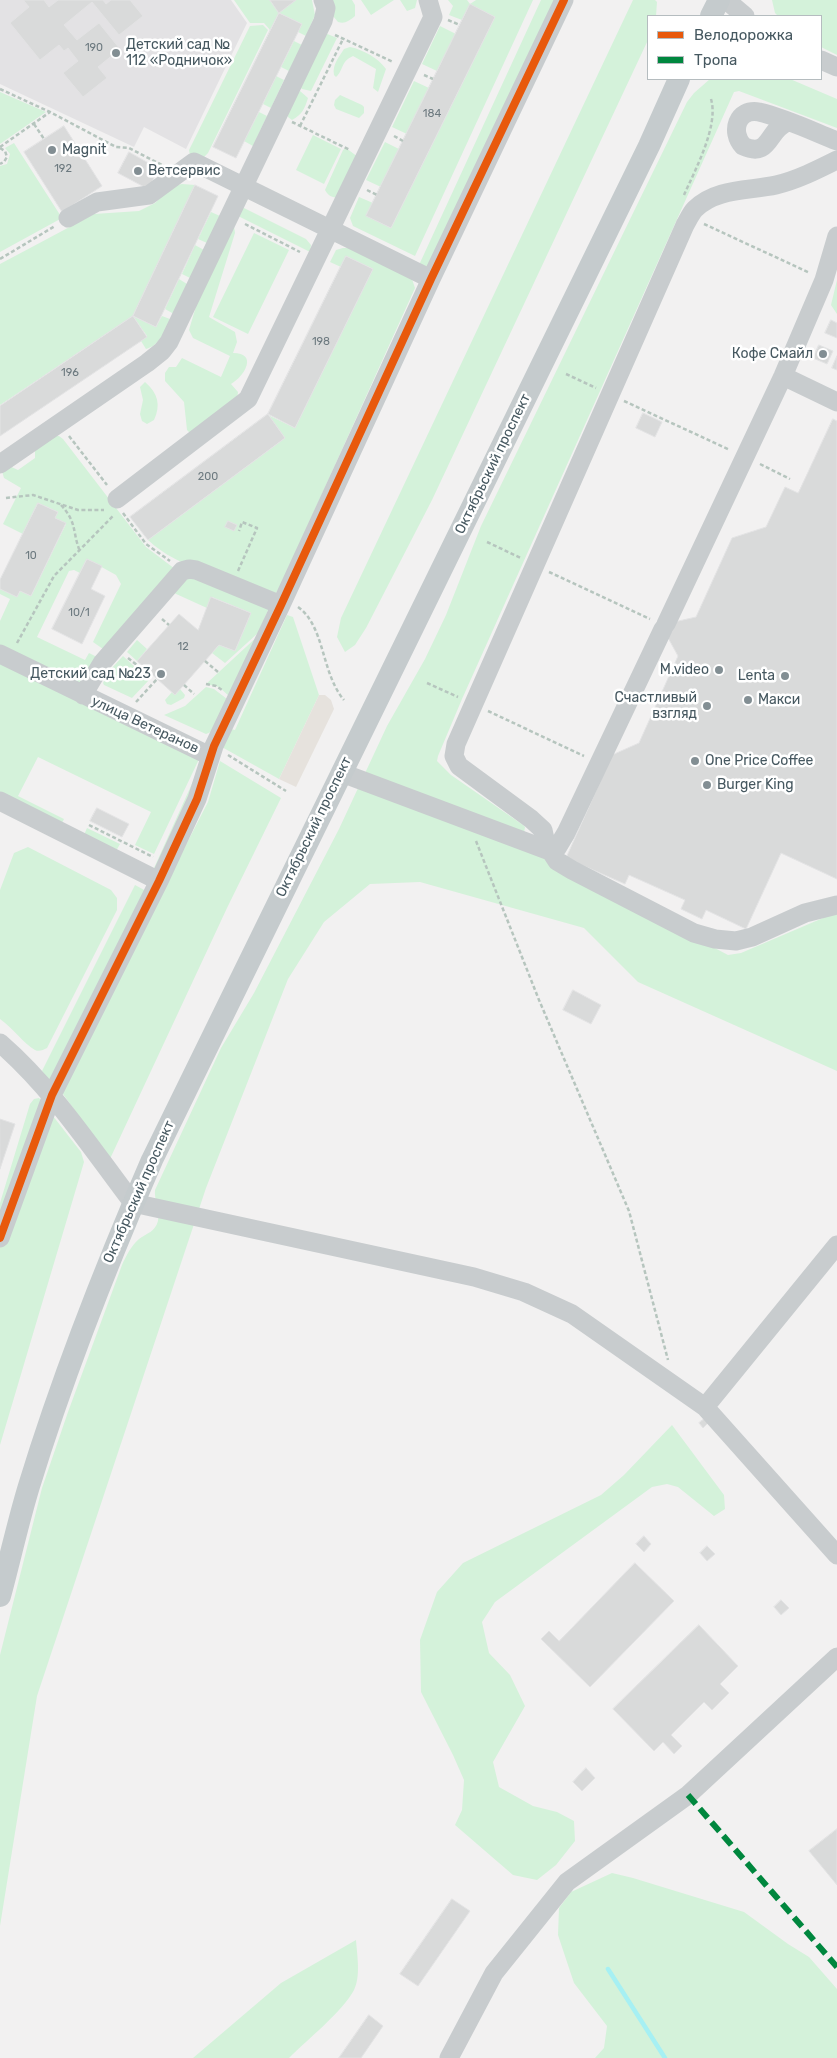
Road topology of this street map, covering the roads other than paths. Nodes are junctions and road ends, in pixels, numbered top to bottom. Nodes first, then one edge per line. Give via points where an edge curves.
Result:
1 (323, 0) edge
2 (428, 0) edge
3 (564, 0) edge
4 (719, 0) edge
5 (726, 0) edge
6 (711, 15) edge
7 (744, 15) edge
8 (822, 60) edge
9 (837, 68) edge
10 (679, 80) edge
11 (788, 122) dead end
12 (837, 141) edge
13 (837, 160) edge
14 (243, 187) junction
15 (68, 218) road end
16 (329, 229) junction
17 (837, 236) edge
18 (431, 278) junction
19 (784, 376) junction
20 (837, 402) edge
21 (0, 464) edge
22 (116, 505) road end
23 (281, 605) junction
24 (0, 654) edge
25 (83, 695) junction
26 (218, 755) junction
27 (342, 773) junction
28 (0, 801) edge
29 (550, 851) junction
30 (159, 881) junction
31 (837, 905) edge
32 (0, 1043) edge
33 (52, 1094) junction
34 (133, 1203) junction
35 (0, 1238) edge
36 (837, 1245) edge
37 (705, 1407) junction
38 (837, 1555) edge
39 (0, 1596) edge
40 (837, 1657) edge
41 (449, 2058) edge

1 - 14 street via 326,8 320,28
2 - 16 street via 432,17 412,70
3 - 18 street
4 - 6 main road
5 - 7 street
8 - 9 street
10 - 27 main road, Октябрьский проспект
11 - 12 street
13 - 29 street via 808,175 776,185 743,189 708,199 694,210 456,744 454,756 459,766 543,830
14 - 15 street via 194,162 149,196 97,202
14 - 16 street
14 - 21 street via 174,333 162,351
16 - 18 street
16 - 22 street via 248,399
17 - 19 street via 824,280
18 - 23 street
19 - 20 street
19 - 29 street via 661,625 566,833 557,848
23 - 25 street via 196,570 182,571 102,663
23 - 26 street
24 - 25 street, улица Ветеранов
25 - 26 street, улица Ветеранов
26 - 30 street
27 - 29 street
27 - 34 main road, Октябрьский проспект via 186,1088
28 - 30 street
29 - 31 street via 557,861 572,870 694,932 715,939 752,937 805,913
30 - 33 street
32 - 33 street
33 - 34 street
33 - 35 street
34 - 37 street via 474,1277 524,1292 572,1314
34 - 39 main road, Октябрьский проспект via 51,1418
36 - 37 street
37 - 38 street
40 - 41 street via 688,1795 567,1882 494,1973

